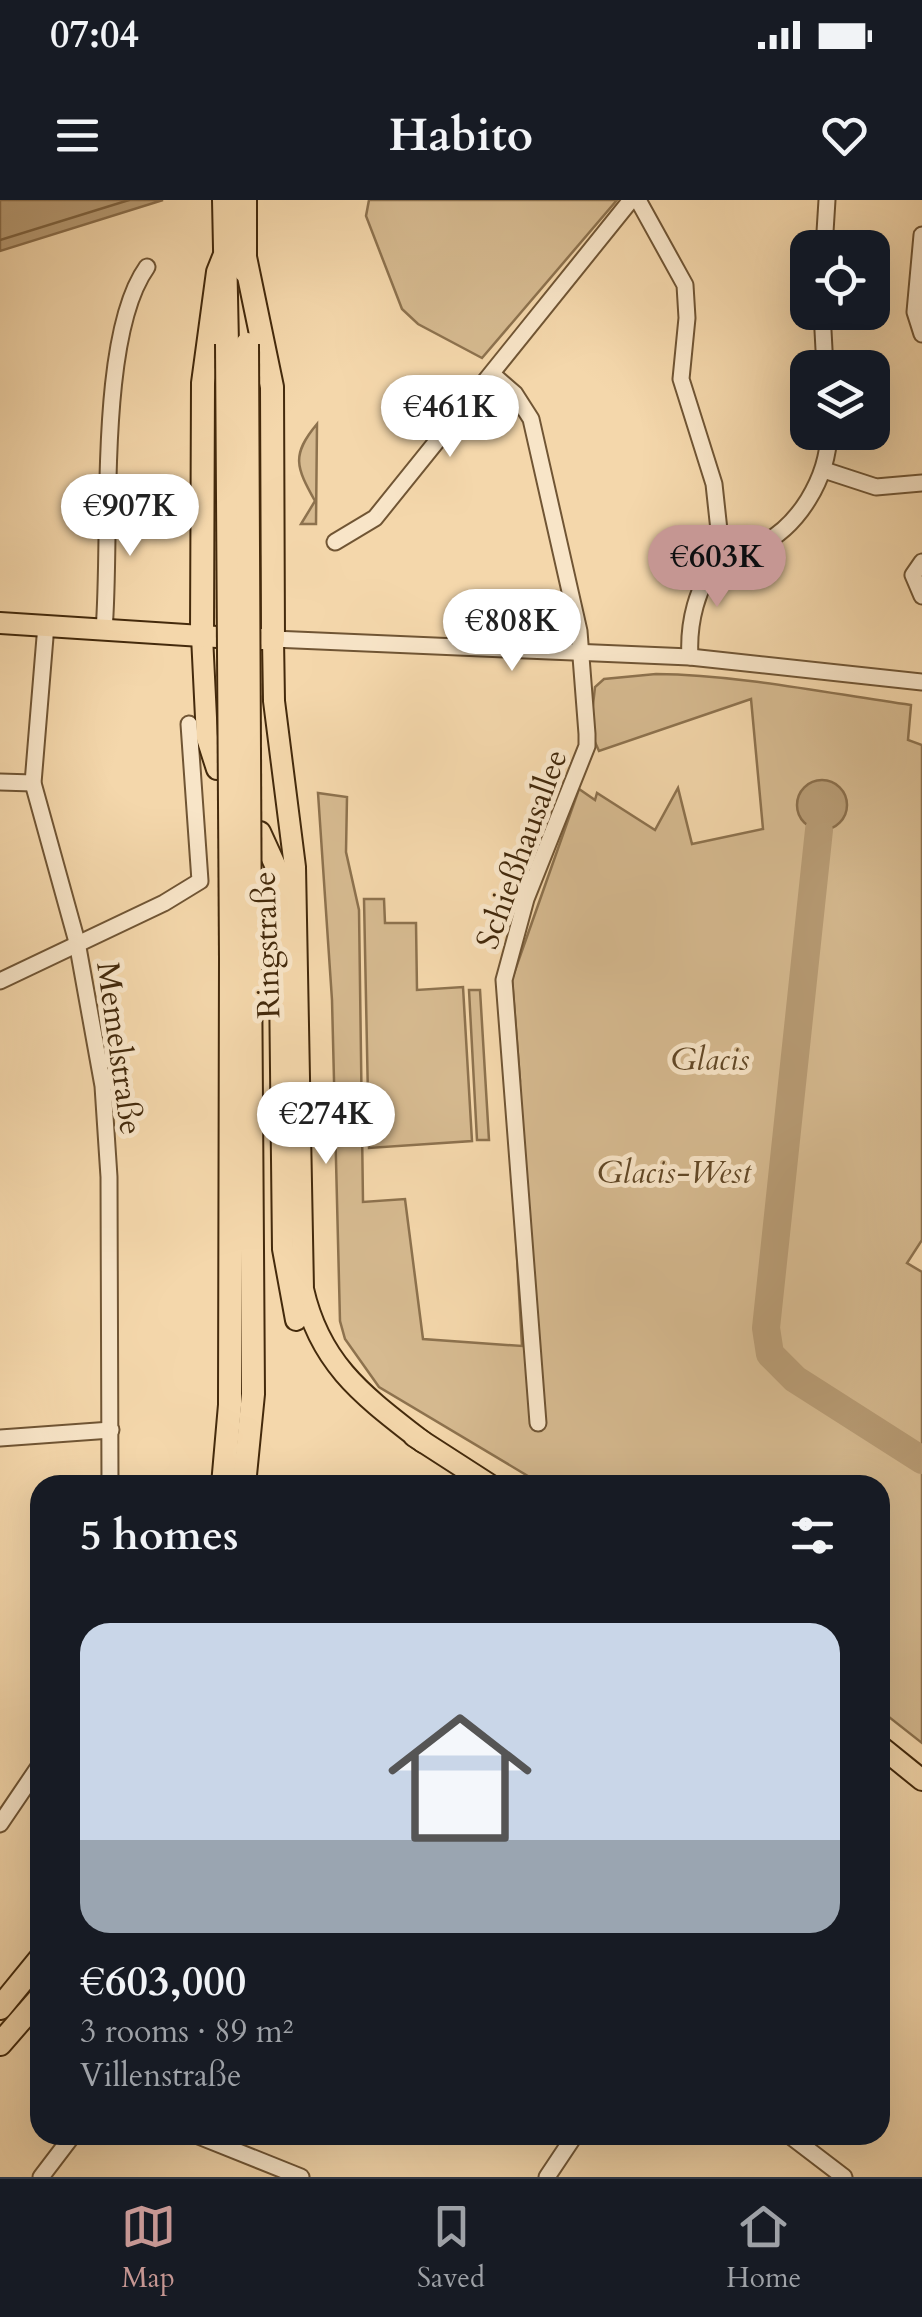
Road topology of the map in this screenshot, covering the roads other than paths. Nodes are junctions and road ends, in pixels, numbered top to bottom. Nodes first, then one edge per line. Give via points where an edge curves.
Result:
1 (224, 200) edge
2 (245, 200) edge
3 (634, 200) edge
4 (828, 200) edge
5 (826, 230) edge
6 (922, 234) edge
7 (235, 257) junction
8 (147, 266) dead end
9 (922, 334) edge
10 (492, 374) junction
11 (826, 450) edge
12 (824, 470) junction
13 (922, 483) edge
14 (335, 542) dead end
15 (722, 558) junction
16 (922, 562) edge
17 (922, 596) edge
18 (0, 623) edge
19 (46, 625) junction
20 (104, 630) junction
21 (209, 636) junction
22 (266, 639) junction
23 (582, 653) junction
24 (690, 657) junction
25 (922, 682) edge
26 (189, 724) dead end
27 (218, 768) dead end
28 (0, 782) edge
29 (33, 784) junction
30 (260, 832) dead end
31 (77, 942) junction
32 (240, 958) junction
33 (0, 980) edge
34 (538, 1423) dead end
35 (111, 1430) junction
36 (0, 1438) edge
37 (424, 1442) junction
38 (110, 1475) edge
39 (224, 1475) edge
40 (245, 1475) edge
41 (475, 1475) edge
42 (890, 1754) edge
43 (30, 1780) edge
44 (922, 1780) edge
45 (0, 1824) edge
46 (30, 1971) edge
47 (0, 2008) edge
48 (30, 2010) edge
49 (0, 2044) edge
50 (65, 2145) edge
51 (221, 2145) edge
52 (568, 2145) edge
53 (802, 2145) edge
54 (42, 2177) edge
55 (301, 2177) edge
56 (547, 2177) edge
57 (844, 2177) edge

1 - 7 highway
2 - 7 highway
3 - 10 street
3 - 15 street via 685,285 680,379 714,484
4 - 5 street
6 - 9 street via 915,312
7 - 21 highway via 218,272 202,383
7 - 22 highway via 272,387
7 - 32 highway, bridge
8 - 20 street via 124,312 115,375
10 - 14 street via 375,518
10 - 23 street, Schießhausallee via 531,419
11 - 12 street
12 - 13 street via 876,486
12 - 15 street via 784,527 759,546
15 - 24 street via 696,604
16 - 17 street via 913,575
18 - 19 main road
19 - 20 main road
19 - 29 street, Memelstraße
20 - 21 main road
21 - 27 main road via 207,738
22 - 23 street
22 - 37 main road, Ringstraße via 295,867 303,1290 315,1334 334,1361 364,1395
23 - 24 street
23 - 34 street, Schießhausallee via 587,746 526,898 504,980
24 - 25 street
26 - 31 street via 200,881
28 - 29 street
29 - 31 street, Memelstraße
30 - 37 main road, Ringstraße via 279,890 283,1249 296,1321 346,1392
31 - 33 street
31 - 35 street, Memelstraße via 104,1086
32 - 39 highway
32 - 40 highway via 253,1394
35 - 36 street
35 - 38 street, Memelstraße
37 - 41 main road, Ringstraße
42 - 44 main road
43 - 45 street
46 - 47 highway
48 - 49 highway
50 - 54 street
51 - 55 street
52 - 56 street
53 - 57 street

